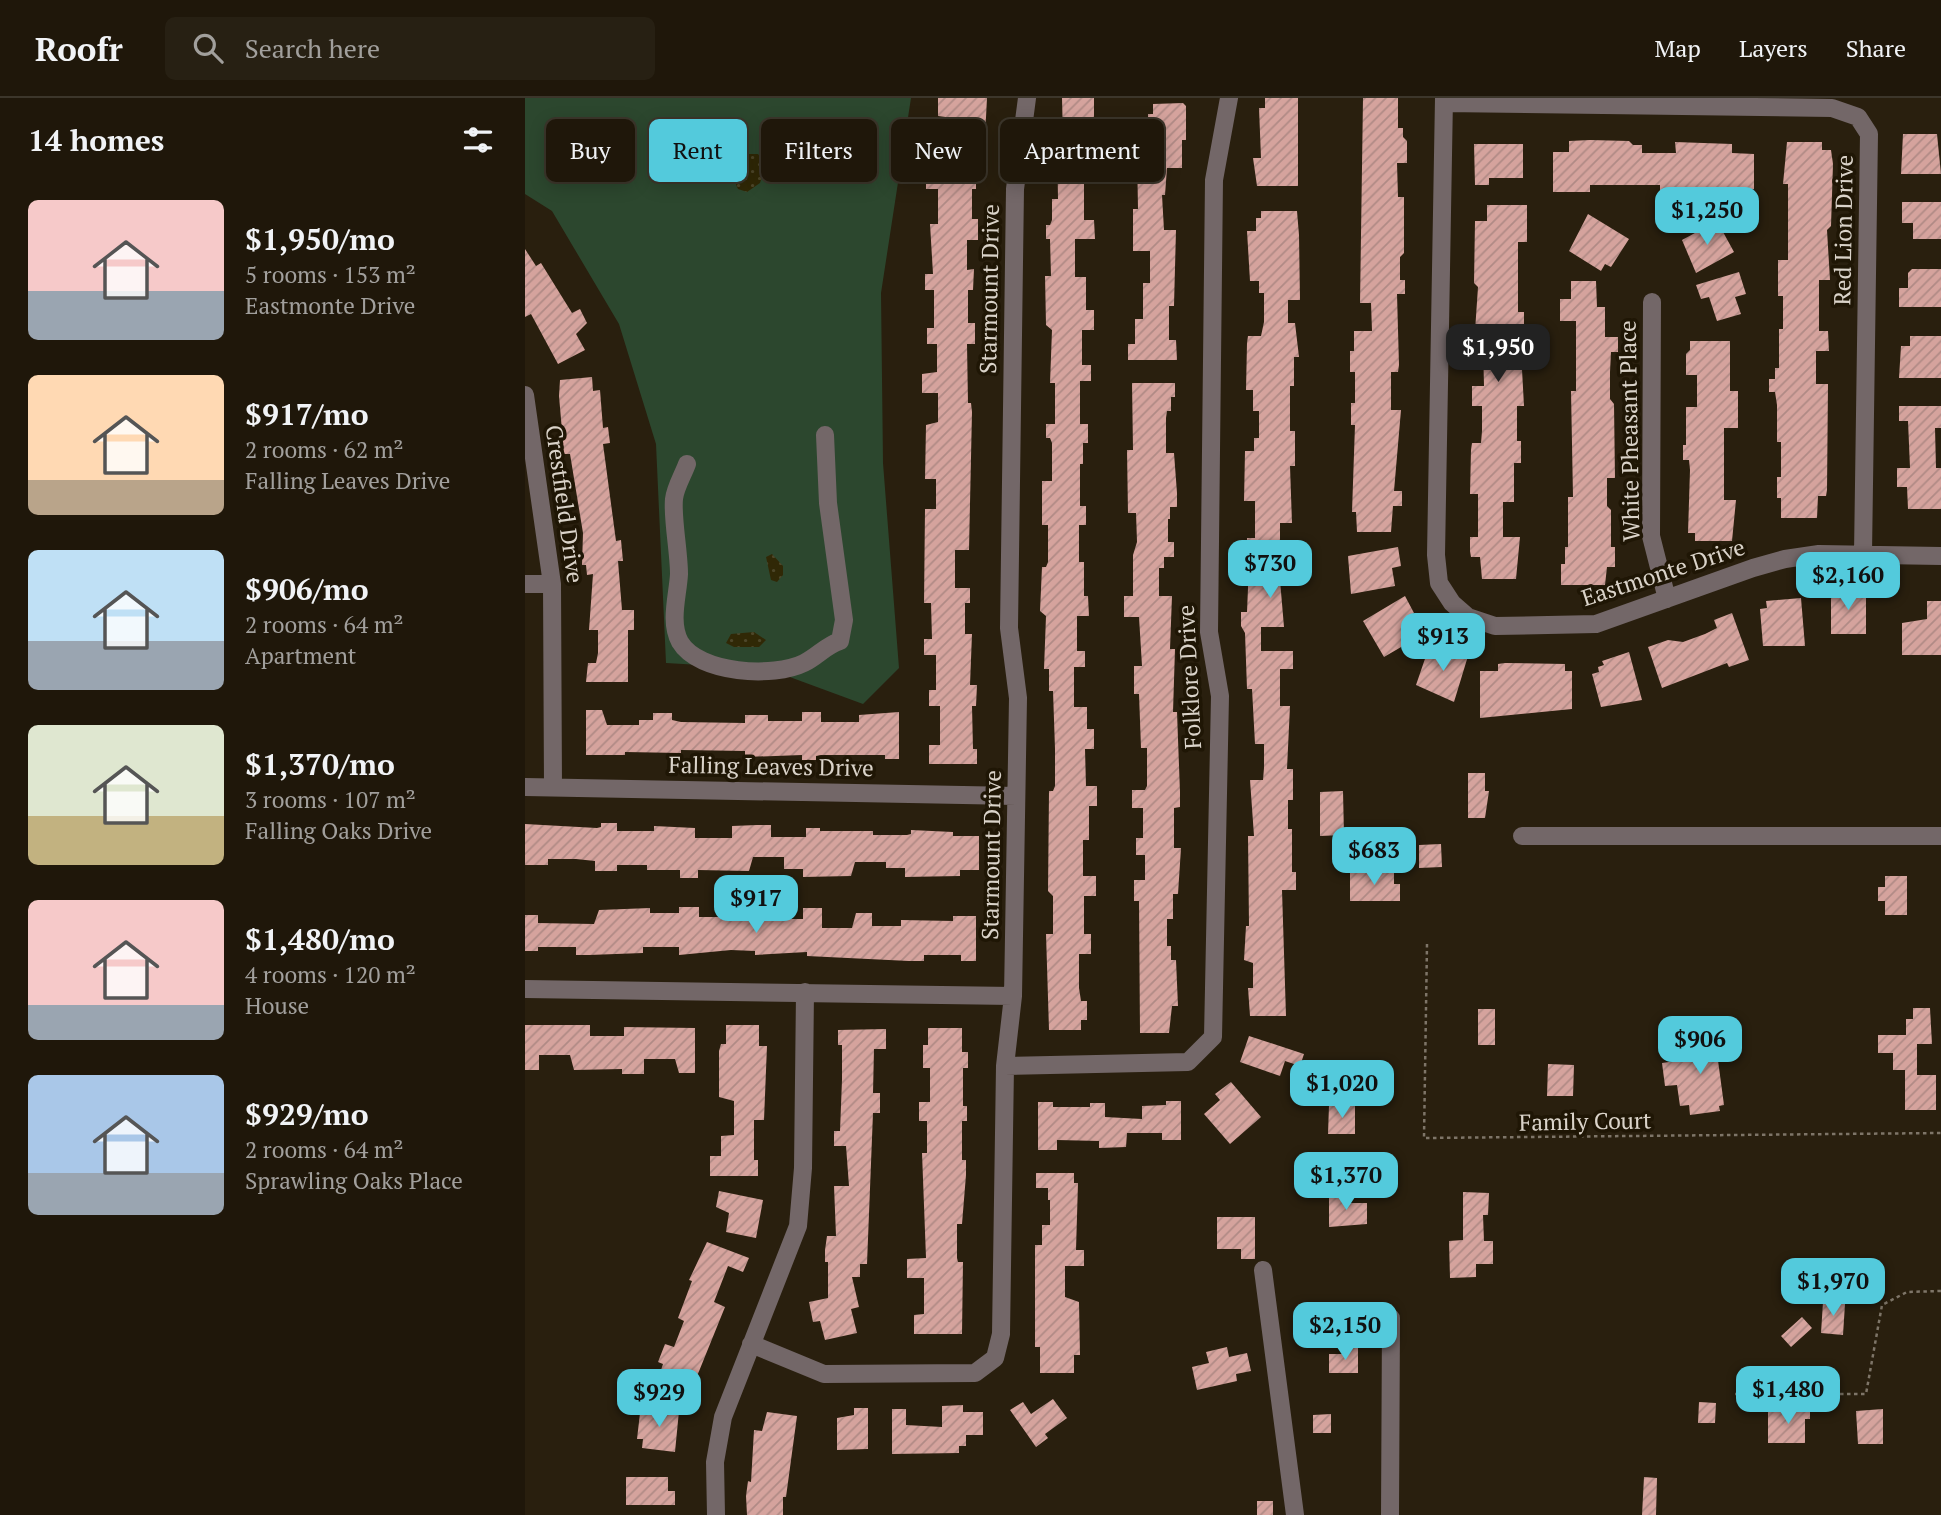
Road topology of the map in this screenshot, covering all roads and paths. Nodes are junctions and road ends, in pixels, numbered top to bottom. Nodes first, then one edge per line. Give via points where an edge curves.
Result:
1 (1027, 98) edge
2 (1230, 98) edge
3 (1444, 100) edge
4 (1652, 302) dead end
5 (525, 395) edge
6 (825, 435) dead end
7 (687, 464) dead end
8 (1863, 554) junction
9 (1941, 556) edge
10 (525, 584) edge
11 (552, 584) junction
12 (1667, 599) junction
13 (525, 787) edge
14 (552, 787) junction
15 (1016, 796) junction
16 (1941, 835) edge
17 (1522, 836) dead end
18 (1427, 944) dead end
19 (525, 989) edge
20 (805, 992) junction
21 (1013, 996) junction
22 (1005, 1066) junction
23 (1941, 1133) edge
24 (1263, 1270) dead end
25 (1941, 1291) edge
26 (1391, 1318) dead end
27 (751, 1344) junction
28 (1735, 1394) dead end
29 (716, 1515) edge
30 (1295, 1515) edge
31 (1390, 1515) edge

1 - 15 street, Starmount Drive via 1015,189 1009,628 1018,698
2 - 22 street, Folklore Drive via 1214,180 1209,632 1220,695 1213,1037 1188,1062
3 - 8 street, Red Lion Drive via 1832,108 1858,117 1869,134
3 - 12 street, Eastmonte Drive via 1439,583 1468,617 1495,626 1597,624
4 - 12 street, White Pheasant Place via 1651,536
5 - 11 street, Crestfield Drive
6 - 7 street via 828,503 844,620 840,641 824,646 804,663 776,669 727,669 701,662 680,642 674,614 680,545 674,499
8 - 9 street, Eastmonte Drive
8 - 12 street, Eastmonte Drive via 1785,559
10 - 11 street
11 - 14 street, Crestfield Drive
13 - 14 street, Falling Leaves Drive
14 - 15 street, Falling Leaves Drive
15 - 21 street, Starmount Drive
16 - 17 street
18 - 23 path, Family Court via 1424,1138
19 - 20 street
20 - 21 street
20 - 27 street via 798,1226
21 - 22 street, Starmount Drive
22 - 27 street, Starmount Drive via 1001,1334 995,1358 975,1373 824,1374
24 - 30 street
25 - 28 path via 1907,1292 1882,1305 1866,1394
26 - 31 street
27 - 29 street via 723,1417 715,1462

